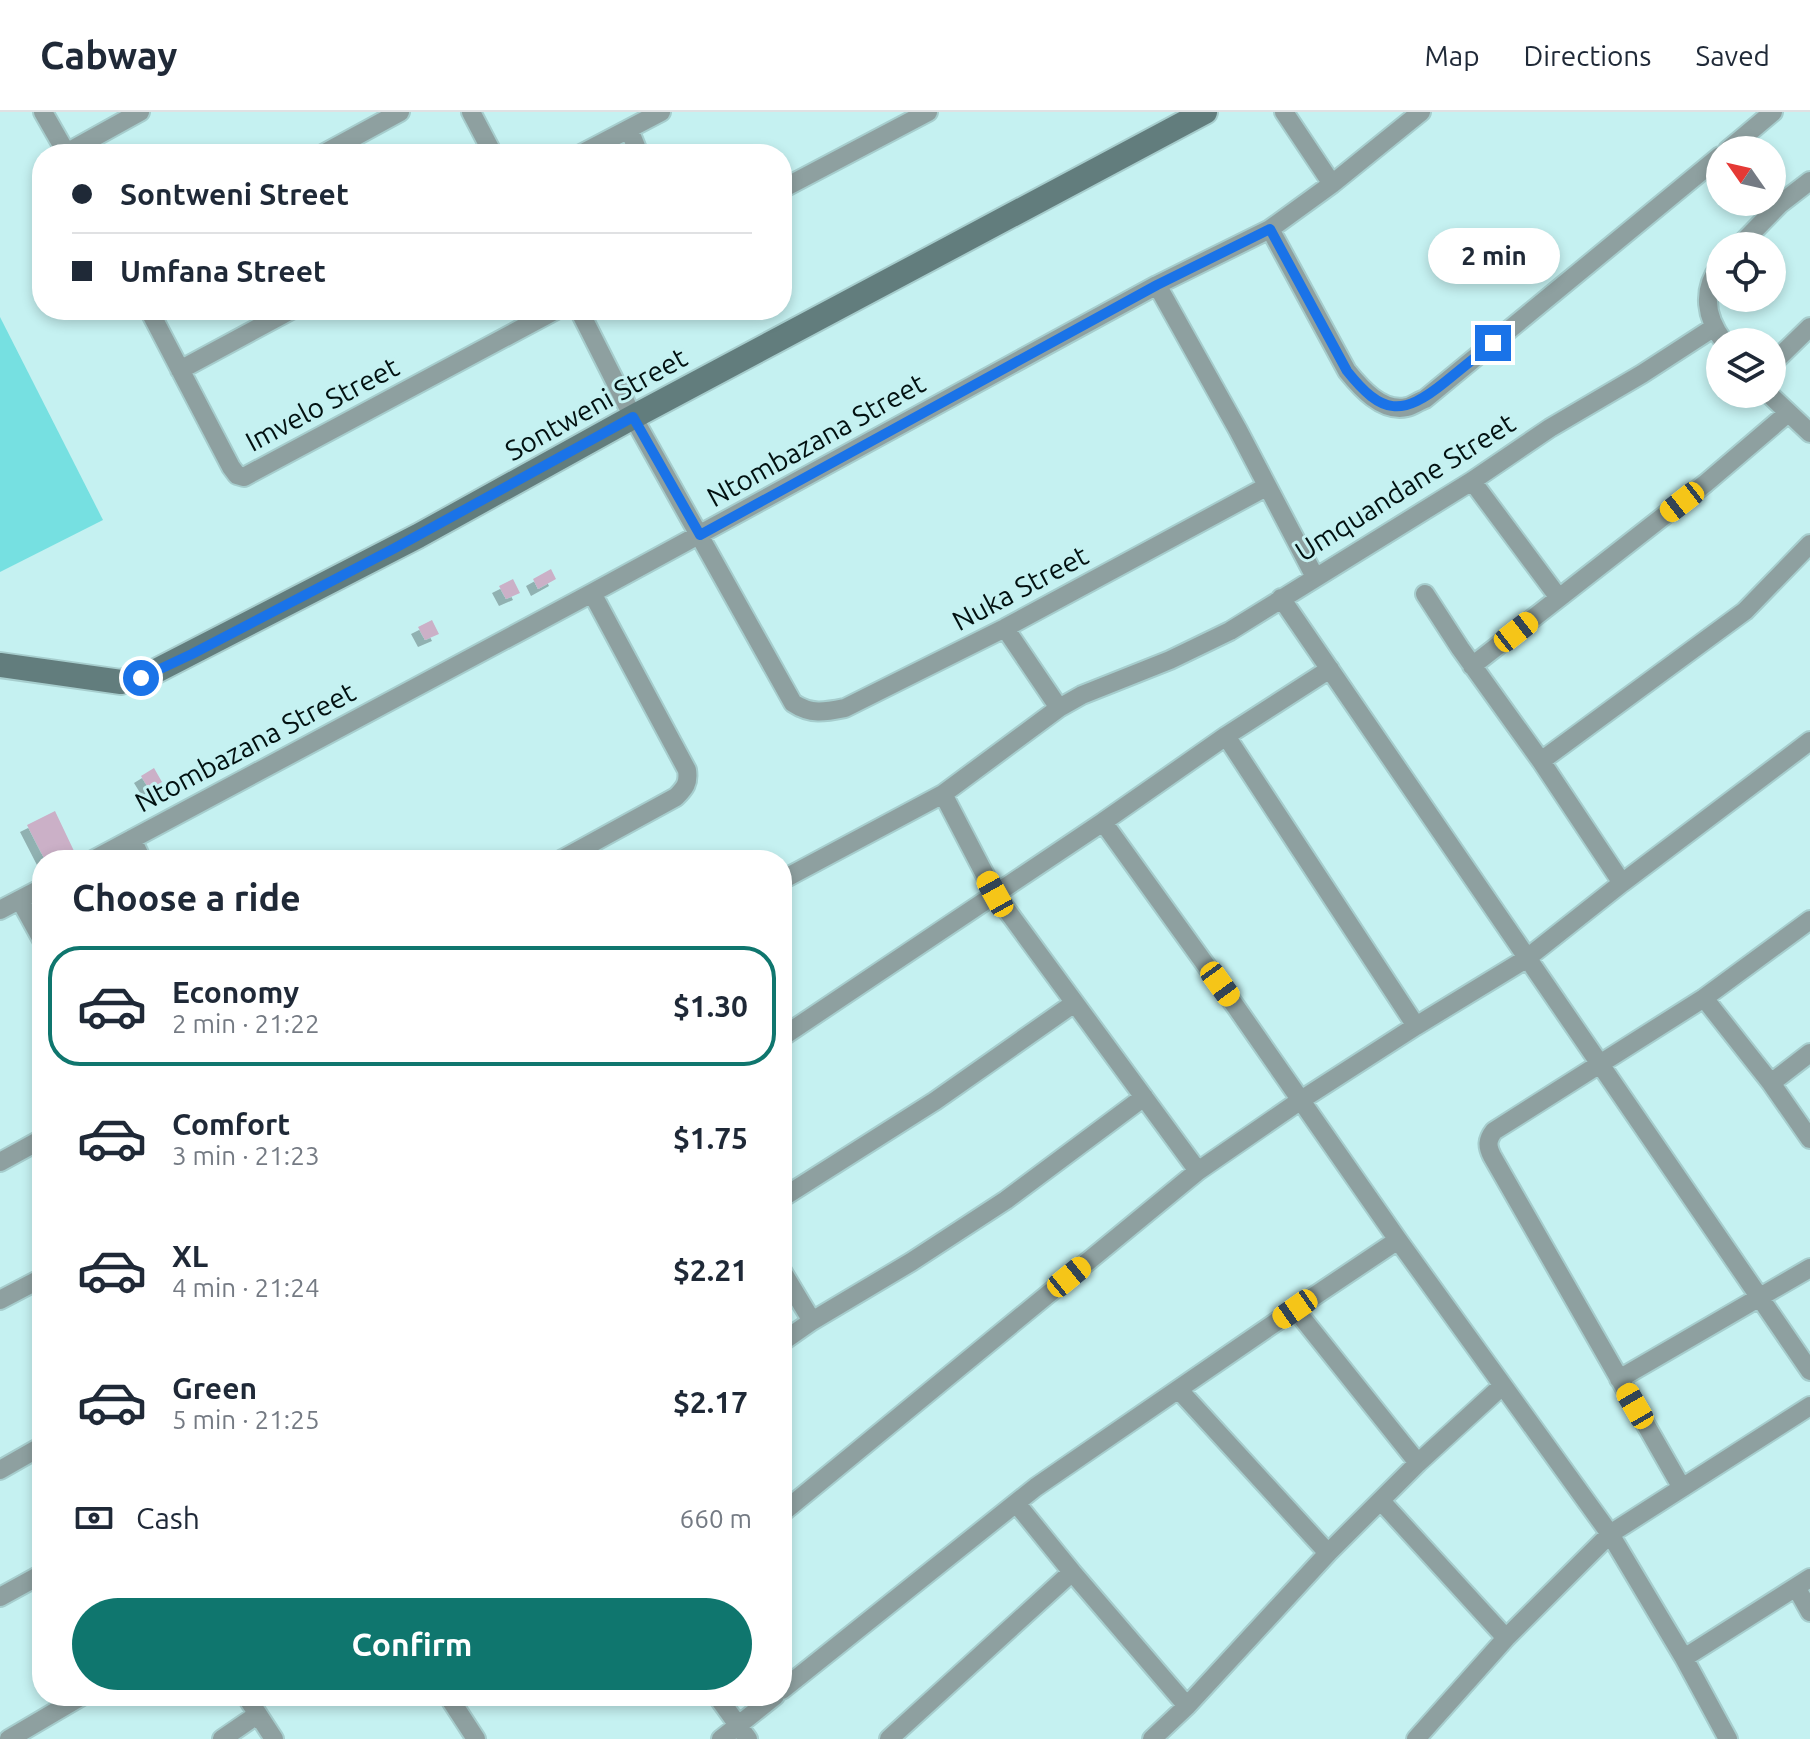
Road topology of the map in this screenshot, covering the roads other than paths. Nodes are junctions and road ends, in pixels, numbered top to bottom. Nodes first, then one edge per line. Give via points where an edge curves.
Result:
1 (43, 112) edge
2 (140, 112) edge
3 (400, 112) edge
4 (471, 112) edge
5 (661, 112) edge
6 (928, 112) edge
7 (1205, 112) edge
8 (1284, 112) edge
9 (1421, 112) edge
10 (1773, 112) edge
11 (629, 129) junction
12 (1745, 136) edge
13 (61, 144) edge
14 (82, 144) edge
15 (341, 144) edge
16 (488, 144) edge
17 (600, 144) edge
18 (635, 144) edge
19 (1706, 168) edge
20 (1810, 181) edge
21 (792, 184) edge
22 (1332, 184) junction
23 (1270, 229) junction
24 (1753, 232) edge
25 (1157, 285) junction
26 (154, 320) edge
27 (272, 320) edge
28 (537, 320) edge
29 (584, 320) edge
30 (1810, 327) edge
31 (1706, 342) edge
32 (1786, 350) edge
33 (180, 370) junction
34 (1783, 408) edge
35 (1788, 413) junction
36 (633, 417) junction
37 (1810, 433) edge
38 (1472, 481) junction
39 (1266, 487) junction
40 (700, 535) junction
41 (1810, 544) edge
42 (1315, 577) junction
43 (592, 593) junction
44 (1425, 594) dead end
45 (1281, 598) junction
46 (1559, 598) junction
47 (1005, 628) junction
48 (0, 665) edge
49 (1472, 666) junction
50 (1330, 669) junction
51 (1059, 708) junction
52 (1226, 736) junction
53 (1810, 741) edge
54 (1541, 761) junction
55 (943, 794) junction
56 (1103, 822) junction
57 (132, 839) junction
58 (112, 850) edge
59 (137, 850) edge
60 (579, 850) edge
61 (792, 875) edge
62 (1622, 883) junction
63 (32, 893) edge
64 (995, 894) junction
65 (20, 900) junction
66 (0, 910) edge
67 (1810, 920) edge
68 (32, 922) edge
69 (1526, 959) junction
70 (1704, 998) junction
71 (1073, 1004) junction
72 (1416, 1026) junction
73 (792, 1030) edge
74 (1810, 1053) edge
75 (1601, 1064) junction
76 (1771, 1083) junction
77 (1144, 1097) junction
78 (1301, 1100) junction
79 (1810, 1139) edge
80 (32, 1144) edge
81 (0, 1162) edge
82 (1198, 1171) junction
83 (792, 1192) edge
84 (1398, 1240) junction
85 (1810, 1268) edge
86 (32, 1283) edge
87 (792, 1288) edge
88 (1760, 1297) junction
89 (0, 1300) edge
90 (1295, 1309) junction
91 (812, 1321) junction
92 (792, 1335) edge
93 (1810, 1371) edge
94 (1619, 1379) junction
95 (1502, 1386) junction
96 (1179, 1390) junction
97 (1810, 1406) edge
98 (32, 1452) edge
99 (1418, 1463) junction
100 (0, 1470) edge
101 (1682, 1488) junction
102 (1381, 1501) junction
103 (1016, 1503) junction
104 (792, 1505) edge
105 (1610, 1534) junction
106 (1328, 1553) junction
107 (1072, 1572) junction
108 (32, 1579) edge
109 (1803, 1583) edge
110 (0, 1597) edge
111 (1810, 1612) edge
112 (1506, 1638) junction
113 (1684, 1658) junction
114 (792, 1682) edge
115 (65, 1706) edge
116 (252, 1706) edge
117 (455, 1706) edge
118 (724, 1706) edge
119 (766, 1706) edge
120 (1187, 1706) junction
121 (257, 1715) junction
122 (743, 1732) edge
123 (9, 1739) edge
124 (222, 1739) edge
125 (274, 1739) edge
126 (476, 1739) edge
127 (721, 1739) edge
128 (889, 1739) edge
129 (1152, 1739) edge
130 (1416, 1739) edge
131 (1728, 1739) edge

1 - 13 street
2 - 14 street
3 - 15 street
4 - 16 street
5 - 11 street
6 - 21 street
7 - 36 street, Sontweni Street
8 - 22 street
9 - 22 street, Ntombazana Street
10 - 12 street
11 - 17 street
11 - 18 street
19 - 23 street via 1425,399 1406,408 1374,399 1347,371
20 - 24 street
22 - 23 street, Ntombazana Street
23 - 25 street, Ntombazana Street
25 - 39 street
25 - 40 street, Ntombazana Street
26 - 33 street, Imvelo Street
27 - 33 street
28 - 33 street, Imvelo Street via 244,477 231,467
29 - 36 street
30 - 32 street
31 - 38 street, Umquandane Street via 1550,428
34 - 35 street
35 - 37 street
35 - 46 street
36 - 40 street
36 - 48 street, Sontweni Street via 418,536 141,678 103,681
38 - 42 street, Umquandane Street
38 - 46 street
39 - 42 street
39 - 47 street, Nuka Street
40 - 43 street, Ntombazana Street
40 - 47 street, Nuka Street via 793,703 812,712 845,708
41 - 54 street via 1745,611
42 - 45 street, Umquandane Street
43 - 57 street, Ntombazana Street
43 - 60 street via 688,778 676,797
44 - 49 street
45 - 50 street
45 - 51 street, Umquandane Street via 1199,647
46 - 49 street
47 - 51 street
49 - 54 street
50 - 52 street
50 - 69 street
51 - 55 street, Umquandane Street
52 - 56 street
52 - 72 street
53 - 62 street
54 - 62 street
55 - 61 street, Umquandane Street
55 - 64 street
56 - 64 street
56 - 78 street
57 - 58 street, Ntombazana Street
57 - 59 street
62 - 69 street
63 - 65 street
64 - 71 street
64 - 73 street
65 - 66 street
65 - 68 street
67 - 70 street
69 - 72 street
69 - 75 street
70 - 75 street
70 - 76 street
71 - 77 street
71 - 83 street via 935,1101
72 - 78 street
74 - 76 street
75 - 88 street
75 - 94 street via 1494,1131 1488,1148
76 - 79 street
77 - 82 street
77 - 91 street via 1006,1200
78 - 82 street
78 - 84 street
80 - 81 street
82 - 104 street
84 - 90 street
84 - 95 street
85 - 88 street
86 - 89 street
87 - 91 street
88 - 93 street
88 - 94 street
90 - 96 street
90 - 99 street
91 - 92 street
94 - 101 street
95 - 99 street
95 - 105 street
96 - 103 street
96 - 106 street
97 - 101 street
98 - 100 street
99 - 102 street
101 - 105 street
102 - 106 street
102 - 112 street
103 - 107 street
103 - 114 street
105 - 112 street
105 - 113 street
106 - 120 street
107 - 120 street
107 - 128 street
108 - 110 street
109 - 111 street
109 - 113 street
112 - 130 street
113 - 131 street
115 - 123 street
116 - 121 street
117 - 126 street
118 - 122 street
119 - 122 street
120 - 129 street
121 - 124 street
121 - 125 street
122 - 127 street

